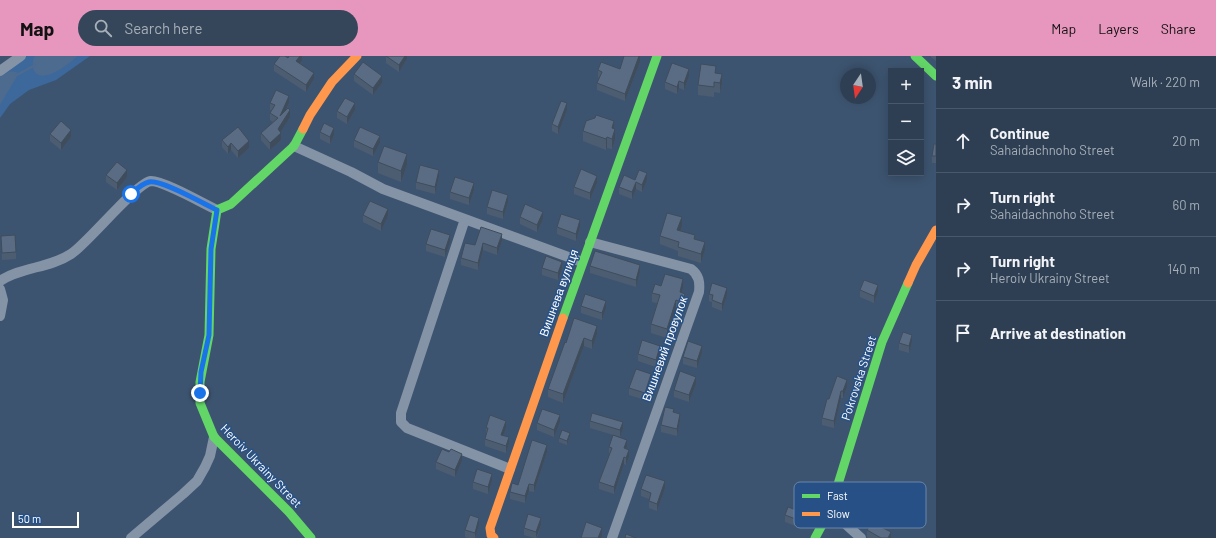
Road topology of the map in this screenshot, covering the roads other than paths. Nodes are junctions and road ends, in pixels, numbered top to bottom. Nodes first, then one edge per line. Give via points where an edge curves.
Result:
1 (21, 56) edge
2 (357, 56) edge
3 (657, 56) edge
4 (915, 56) edge
5 (0, 71) edge
6 (936, 76) edge
7 (294, 146) junction
8 (217, 210) junction
9 (465, 219) junction
10 (936, 230) edge
11 (590, 242) junction
12 (582, 262) junction
13 (0, 281) edge
14 (0, 289) edge
15 (0, 316) edge
16 (214, 436) junction
17 (510, 469) junction
18 (839, 482) edge
19 (820, 528) edge
20 (850, 528) edge
21 (131, 538) edge
22 (311, 538) edge
23 (494, 538) edge
24 (612, 538) edge
25 (815, 538) edge
26 (861, 538) edge

1 - 5 street
2 - 7 street via 332,82 310,115
3 - 11 street, Вишнева вулиця
4 - 6 street
7 - 8 street via 231,204
7 - 9 street via 383,189
8 - 13 street via 162,184 150,181 131,194 73,253
8 - 16 street, Heroiv Ukrainy Street via 211,249 209,335 201,372 200,393 203,412
9 - 12 street
9 - 17 street via 401,413 401,422 407,428
10 - 18 street, Pokrovska Street via 916,265 882,342
11 - 12 street, Вишнева вулиця
11 - 24 street, Вишневий провулок via 691,269 698,277 700,286
12 - 17 street, Вишнева вулиця
14 - 15 street via 3,300
16 - 21 street via 210,456 196,481
16 - 22 street, Heroiv Ukrainy Street
17 - 23 street, Вишнева вулиця via 490,528
19 - 25 street, Pokrovska Street
20 - 26 street

